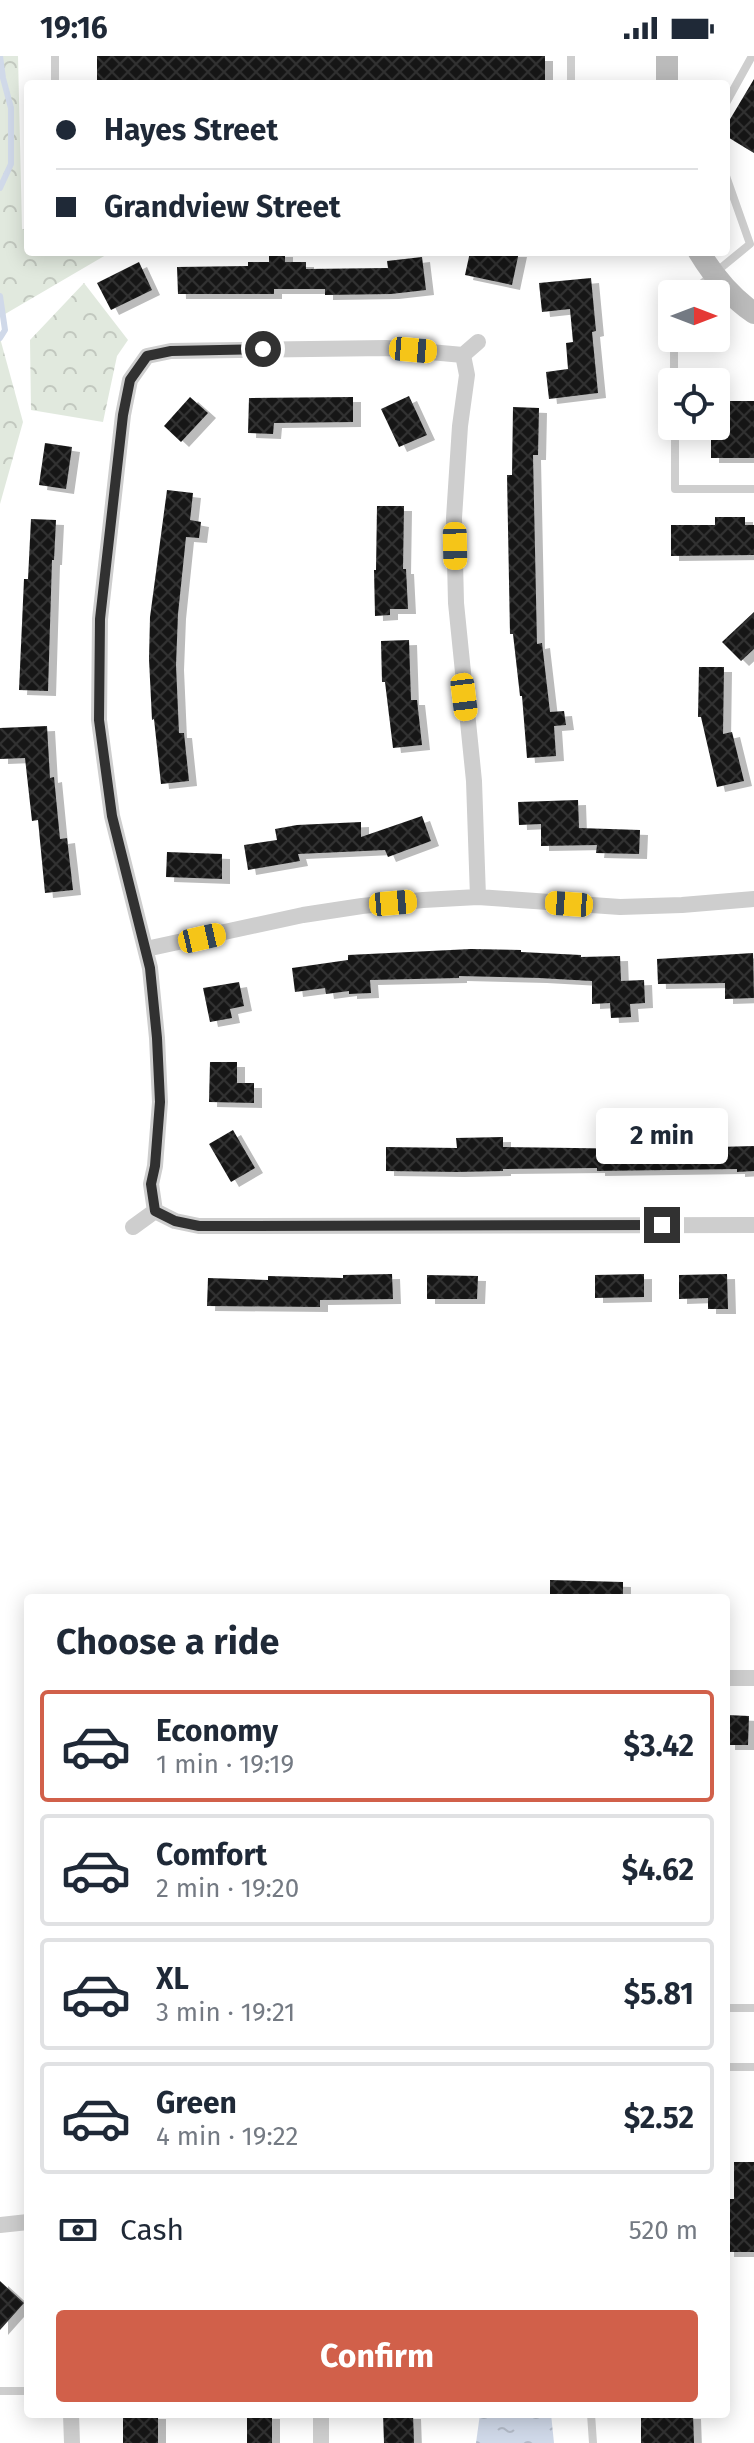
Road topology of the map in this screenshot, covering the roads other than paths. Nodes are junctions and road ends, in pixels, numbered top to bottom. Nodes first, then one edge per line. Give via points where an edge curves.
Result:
1 (55, 56) edge
2 (571, 56) edge
3 (667, 56) edge
4 (752, 56) edge
5 (55, 80) edge
6 (571, 80) edge
7 (667, 80) edge
8 (730, 96) edge
9 (730, 187) edge
10 (702, 256) edge
11 (713, 273) junction
12 (705, 280) edge
13 (754, 313) edge
14 (478, 342) dead end
15 (463, 355) junction
16 (675, 440) edge
17 (754, 489) edge
18 (478, 897) junction
19 (754, 899) edge
20 (146, 949) junction
21 (155, 1211) junction
22 (754, 1225) edge
23 (133, 1227) dead end
24 (730, 1678) edge
25 (754, 1678) edge
26 (730, 2008) edge
27 (754, 2008) edge
28 (730, 2067) edge
29 (754, 2067) edge
30 (24, 2222) edge
31 (0, 2225) edge
32 (0, 2391) edge
33 (24, 2391) edge
34 (71, 2418) edge
35 (321, 2418) edge
36 (591, 2418) edge
37 (72, 2443) edge
38 (321, 2443) edge
39 (593, 2443) edge

1 - 5 lane
2 - 6 lane
3 - 7 street
4 - 8 lane
9 - 11 lane via 750,244
10 - 11 street
11 - 12 lane
11 - 13 street
14 - 15 street
15 - 18 street via 467,375 454,518 456,603 474,781
15 - 20 street via 386,348 171,351 147,356 130,380 100,619 99,720 112,816
16 - 17 lane via 675,489
18 - 19 street via 620,907
18 - 20 street via 317,912
20 - 21 street via 160,1102 151,1184
21 - 22 street via 199,1226
21 - 23 street
24 - 25 street
26 - 27 lane
28 - 29 lane
30 - 31 street
32 - 33 lane
34 - 37 street
35 - 38 street
36 - 39 lane

